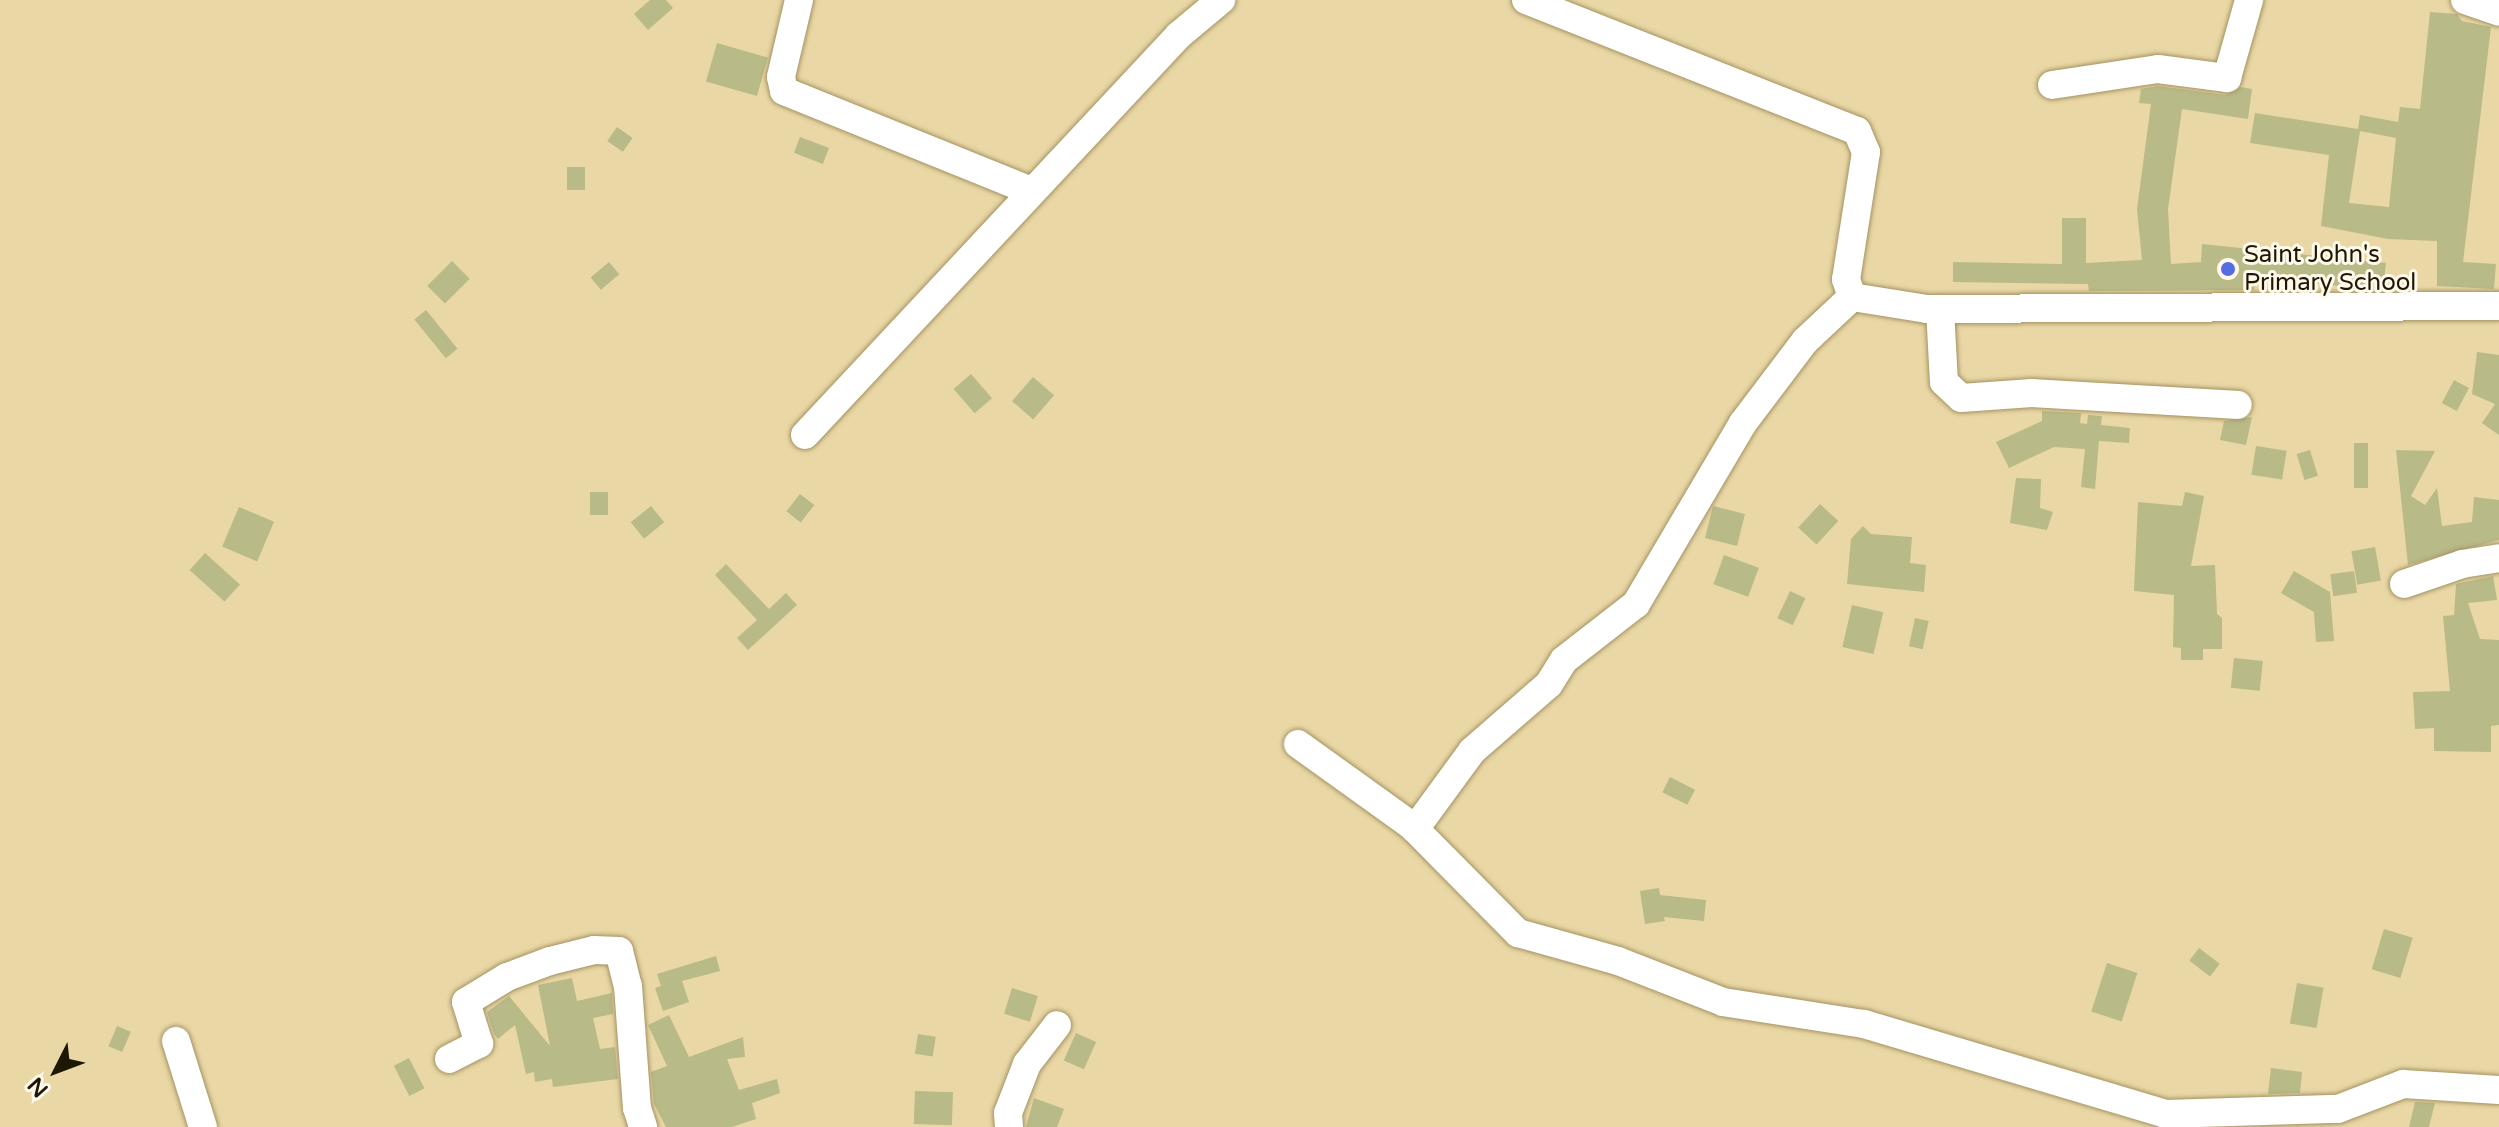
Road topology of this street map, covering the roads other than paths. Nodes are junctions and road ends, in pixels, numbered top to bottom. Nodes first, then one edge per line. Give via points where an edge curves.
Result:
1 (799, 0) edge
2 (1221, 0) edge
3 (1526, 0) edge
4 (2249, 0) edge
5 (2465, 0) edge
6 (2499, 12) edge
7 (2052, 85) dead end
8 (1031, 191) junction
9 (1852, 297) junction
10 (2499, 306) edge
11 (1940, 309) junction
12 (2238, 405) dead end
13 (805, 435) dead end
14 (2499, 558) edge
15 (2404, 584) dead end
16 (1298, 744) dead end
17 (1415, 829) junction
18 (1057, 1025) dead end
19 (176, 1041) dead end
20 (449, 1059) dead end
21 (2499, 1090) edge
22 (203, 1127) edge
23 (643, 1127) edge
24 (1009, 1127) edge

1 - 8 street via 781,77 784,91
2 - 8 street via 1179,35
3 - 9 street via 1857,131 1866,152 1846,279
4 - 7 street via 2227,78 2158,69
5 - 6 street
8 - 13 street
9 - 11 street
9 - 17 street via 1805,341 1743,423 1636,604 1564,660 1549,684 1472,751
10 - 11 street
11 - 12 street via 1944,382 1961,398 2032,393
14 - 15 street
16 - 17 street
17 - 21 street via 1505,922 1545,945 1618,961 1723,1002 1864,1024 2165,1114 2338,1109 2403,1084
18 - 24 street via 1027,1064 1008,1113
19 - 22 street
20 - 23 street via 479,1044 466,1002 507,977 550,961 594,950 619,951 628,986

